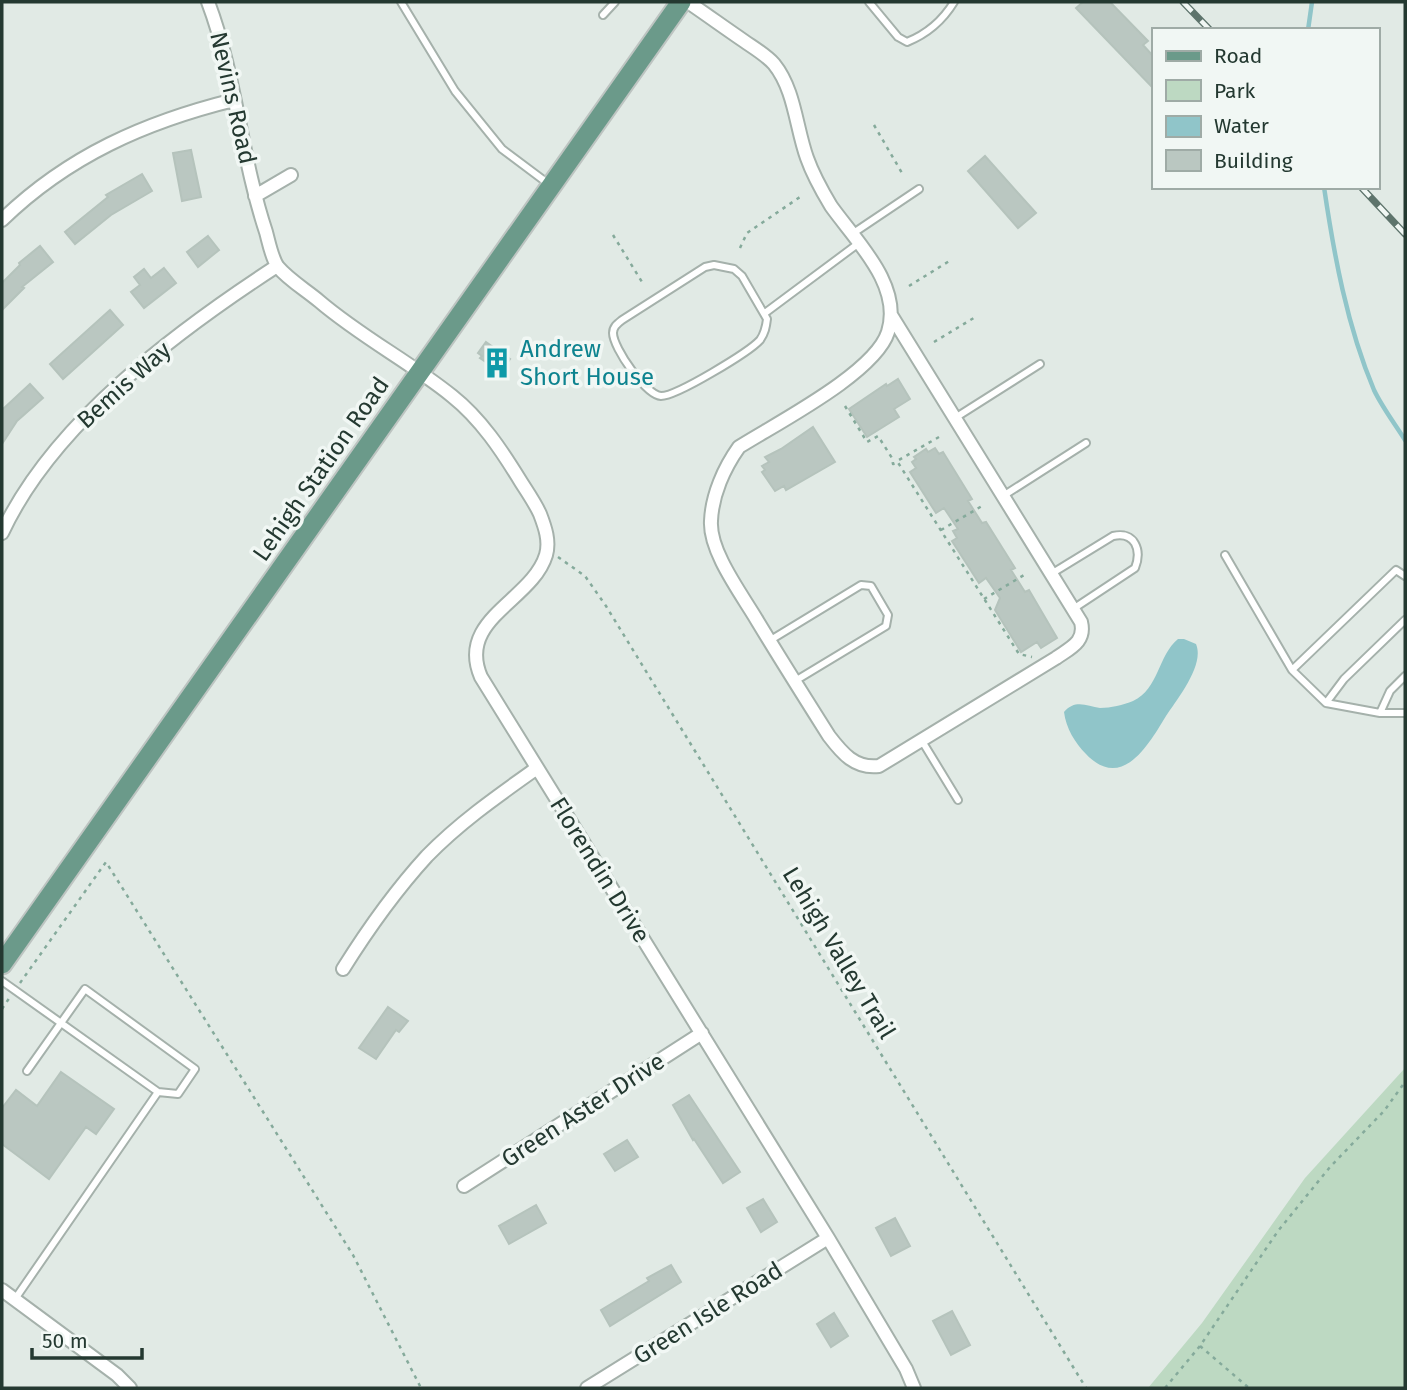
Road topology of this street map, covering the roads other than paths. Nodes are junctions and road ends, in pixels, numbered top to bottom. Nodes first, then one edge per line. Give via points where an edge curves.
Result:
1 (208, 2) edge
2 (401, 2) edge
3 (615, 2) edge
4 (681, 2) edge
5 (688, 2) edge
6 (869, 2) edge
7 (954, 2) edge
8 (603, 15) dead end
9 (234, 100) junction
10 (291, 175) dead end
11 (551, 186) junction
12 (919, 189) dead end
13 (255, 196) junction
14 (2, 220) edge
15 (855, 238) junction
16 (277, 266) junction
17 (765, 313) junction
18 (891, 316) junction
19 (1040, 364) dead end
20 (419, 373) junction
21 (955, 418) junction
22 (1086, 443) dead end
23 (1003, 496) junction
24 (2, 533) edge
25 (1224, 555) dead end
26 (1051, 574) junction
27 (1405, 576) edge
28 (1073, 609) junction
29 (1405, 620) edge
30 (769, 641) junction
31 (1292, 670) junction
32 (1405, 677) edge
33 (794, 682) junction
34 (1326, 704) junction
35 (1380, 713) junction
36 (1405, 713) edge
37 (922, 741) junction
38 (537, 768) junction
39 (958, 800) dead end
40 (2, 964) edge
41 (343, 969) dead end
42 (2, 981) edge
43 (61, 1023) junction
44 (702, 1034) junction
45 (27, 1071) dead end
46 (158, 1092) junction
47 (464, 1186) dead end
48 (828, 1238) junction
49 (2, 1290) edge
50 (14, 1299) junction
51 (130, 1388) edge
52 (587, 1388) edge
53 (914, 1388) edge

1 - 9 street, Nevins Road
2 - 11 lane via 455,91 502,149
3 - 8 lane
4 - 11 main road, Lehigh Station Road
5 - 15 street via 772,62 789,93 813,171
6 - 7 lane via 907,42 946,16
9 - 13 street, Nevins Road
9 - 14 street via 167,118 101,147
10 - 13 street, Nevins Road
11 - 20 main road, Lehigh Station Road
12 - 15 lane
13 - 16 street, Nevins Road
15 - 17 lane
15 - 18 street via 881,277
16 - 20 street via 330,311
16 - 24 street, Bemis Way via 188,328 89,414 28,485
17 - 17 lane via 766,328 757,343 670,395 647,391 613,336 614,327 622,320 714,265 734,269 742,276
18 - 21 street
18 - 30 street via 888,332 869,362 739,447 722,475 711,522 713,537
19 - 21 lane
20 - 38 street, Florendin Drive via 474,415 504,454 546,530 546,556 488,624 474,652 481,677
20 - 40 main road, Lehigh Station Road
21 - 23 street
22 - 23 lane
23 - 26 street
25 - 31 lane
26 - 28 street
26 - 28 lane via 1113,536 1121,534 1136,543 1135,568
27 - 31 lane via 1396,570
28 - 37 street via 1081,622 1079,642
29 - 34 lane via 1344,679
30 - 33 street
30 - 33 lane via 861,585 871,586 883,605 888,615 886,626
31 - 34 lane
32 - 35 lane via 1391,691
33 - 37 street via 829,736 852,761 879,766
34 - 35 lane
35 - 36 lane
37 - 39 lane
38 - 41 street via 429,854 368,929
38 - 44 street, Florendin Drive
42 - 43 lane
43 - 45 lane
43 - 46 lane
43 - 46 lane via 85,989 195,1069 178,1094
44 - 47 street, Green Aster Drive
44 - 48 street, Florendin Drive
46 - 50 lane
48 - 52 street, Green Isle Road
48 - 53 street, Florendin Drive
49 - 50 street
50 - 51 street

